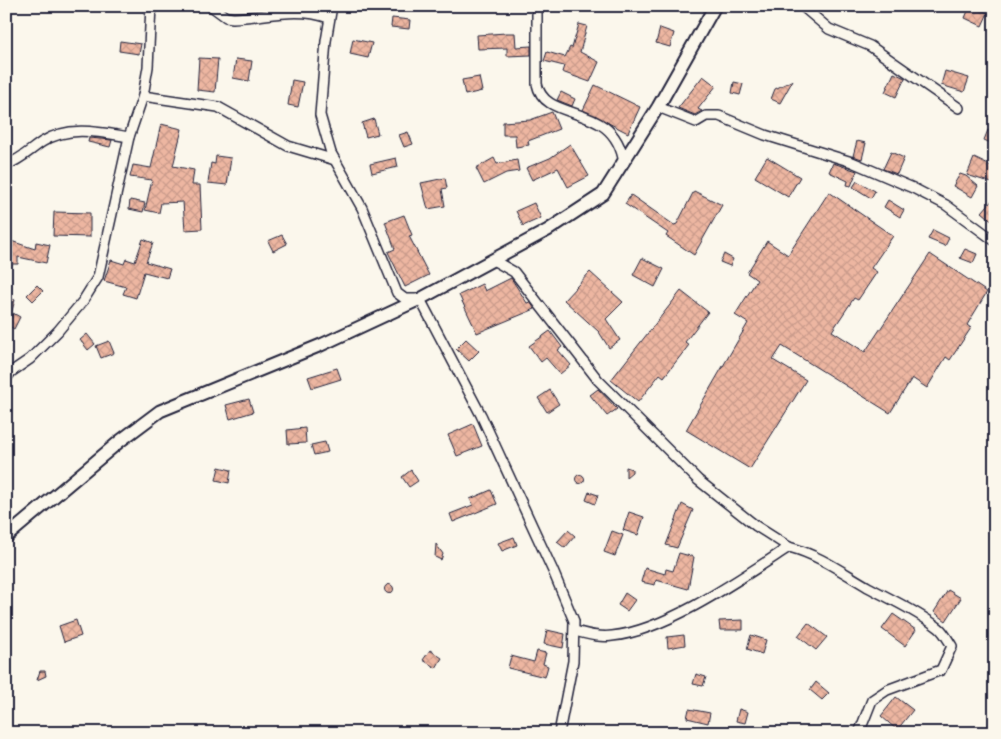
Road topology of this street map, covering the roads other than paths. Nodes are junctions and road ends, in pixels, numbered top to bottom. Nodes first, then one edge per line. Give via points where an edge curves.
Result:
1 (151, 6) edge
2 (211, 6) edge
3 (332, 6) edge
4 (537, 6) edge
5 (715, 6) edge
6 (802, 6) edge
7 (330, 18) junction
8 (143, 96) junction
9 (658, 107) junction
10 (959, 108) dead end
11 (129, 137) junction
12 (335, 160) junction
13 (624, 163) junction
14 (6, 165) edge
15 (995, 241) edge
16 (493, 260) junction
17 (420, 299) junction
18 (6, 379) edge
19 (6, 537) edge
20 (789, 547) junction
21 (575, 631) junction
22 (559, 733) edge
23 (859, 733) edge

1 - 8 street
2 - 7 street via 233,18 296,12
3 - 7 street
4 - 13 street via 537,84 541,95 552,105 597,121 617,138
5 - 9 street
6 - 10 street via 829,29 870,46
7 - 12 street via 319,110
8 - 11 street
8 - 12 street via 218,107 288,146
9 - 13 street
9 - 15 street via 696,122 706,116 719,116 765,135 852,162 946,205
11 - 14 street via 64,132
11 - 18 street via 98,277 58,332
12 - 17 street via 364,214 397,293 405,299
13 - 16 street via 602,194 548,230
16 - 17 street
16 - 20 street via 514,272 598,380 698,480 756,526
17 - 19 street via 321,345 160,411
17 - 21 street via 481,415 553,571 572,615
20 - 21 street via 697,605 649,626 614,636
20 - 23 street via 820,558 902,604 941,629 952,646 941,670 887,690 872,700
21 - 22 street via 573,661

